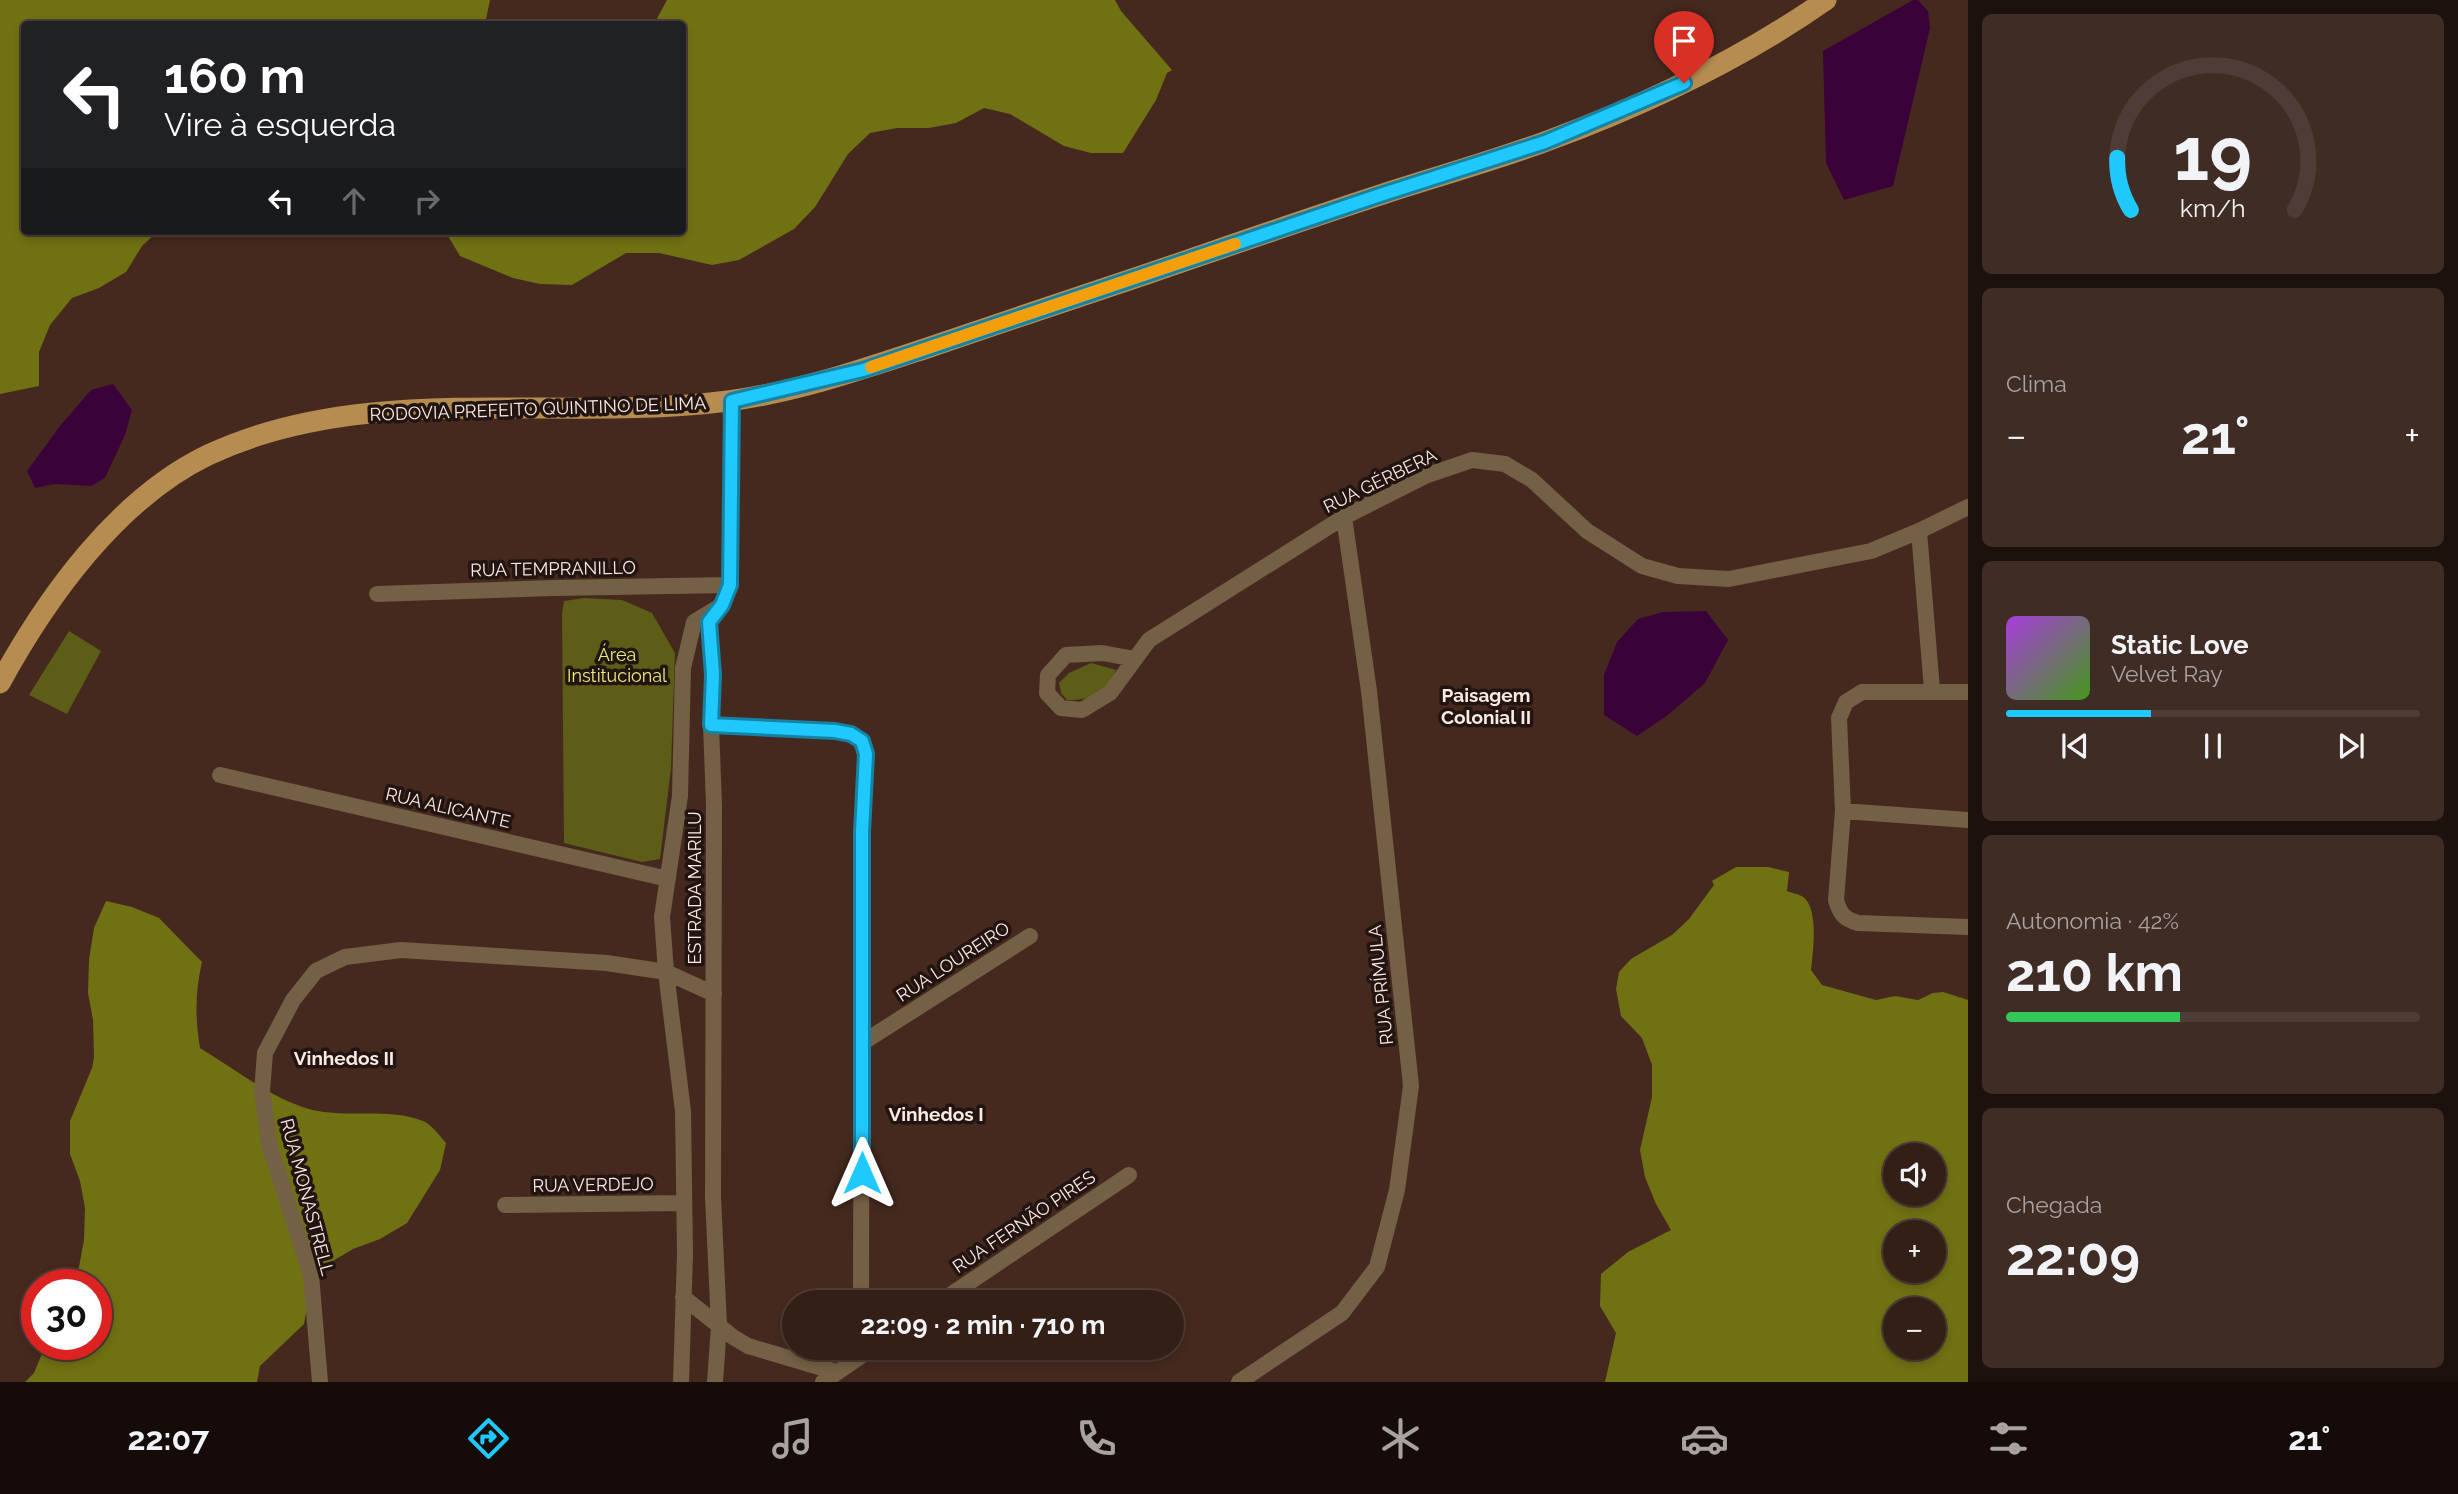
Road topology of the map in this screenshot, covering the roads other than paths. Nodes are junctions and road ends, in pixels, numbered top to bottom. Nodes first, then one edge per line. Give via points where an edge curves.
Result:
1 (1826, 0) edge
2 (732, 401) junction
3 (1968, 507) edge
4 (1344, 517) junction
5 (1919, 531) junction
6 (730, 585) junction
7 (377, 594) dead end
8 (722, 605) junction
9 (1135, 659) junction
10 (0, 684) edge
11 (1932, 691) junction
12 (1968, 692) edge
13 (711, 725) junction
14 (220, 775) dead end
15 (1843, 811) junction
16 (1968, 820) edge
17 (668, 879) junction
18 (1968, 927) edge
19 (1030, 936) dead end
20 (666, 972) junction
21 (714, 994) junction
22 (862, 1043) junction
23 (1129, 1175) dead end
24 (682, 1203) junction
25 (505, 1205) dead end
26 (862, 1290) edge
27 (958, 1290) edge
28 (683, 1297) junction
29 (719, 1325) junction
30 (852, 1360) edge
31 (830, 1377) edge
32 (320, 1382) edge
33 (681, 1382) edge
34 (715, 1382) edge
35 (1239, 1382) edge

1 - 2 main road, RODOVIA PREFEITO QUINTINO DE LIMA via 1750,50 1662,94 1545,142 863,370
2 - 6 street, ESTRADA MARILU
2 - 10 main road, RODOVIA PREFEITO QUINTINO DE LIMA via 646,409 396,412 316,422 245,440 174,473 144,496 66,580
3 - 5 street, RUA GÉRBERA
4 - 5 street, RUA GÉRBERA via 1425,476 1472,460 1504,464 1532,480 1587,531 1642,566 1678,576 1729,579 1871,551
4 - 9 street, RUA GÉRBERA via 1149,640
4 - 35 street, RUA PRÍMULA via 1370,691 1411,1086 1397,1190 1377,1267 1342,1313
5 - 11 street
6 - 7 street, RUA TEMPRANILLO
6 - 8 street, ESTRADA MARILU
8 - 13 street, ESTRADA MARILU via 709,622
8 - 17 street via 694,622 682,668 680,796
9 - 9 street, RUA GÉRBERA via 1110,694 1082,710 1061,708 1047,693 1048,675 1066,655 1102,653
11 - 12 street
11 - 15 street via 1862,692 1846,702 1839,718
13 - 21 street, ESTRADA MARILU
13 - 22 street via 835,731 862,741 866,754
14 - 17 street, RUA ALICANTE
15 - 16 street
15 - 18 street via 1839,912 1858,923
17 - 20 street via 662,917
19 - 22 street, RUA LOUREIRO
20 - 21 street, RUA MONASTRELL
20 - 24 street via 683,1111
20 - 32 street, RUA MONASTRELL via 607,963 401,950 345,957 316,971 293,1000 265,1053 262,1091 269,1144 311,1275
21 - 29 street, ESTRADA MARILU via 713,1197
22 - 26 street
23 - 27 street, RUA FERNÃO PIRES
24 - 25 street, RUA VERDEJO
24 - 28 street
28 - 29 street
28 - 33 street
29 - 31 street via 748,1346
29 - 34 street, ESTRADA MARILU
30 - 31 street

